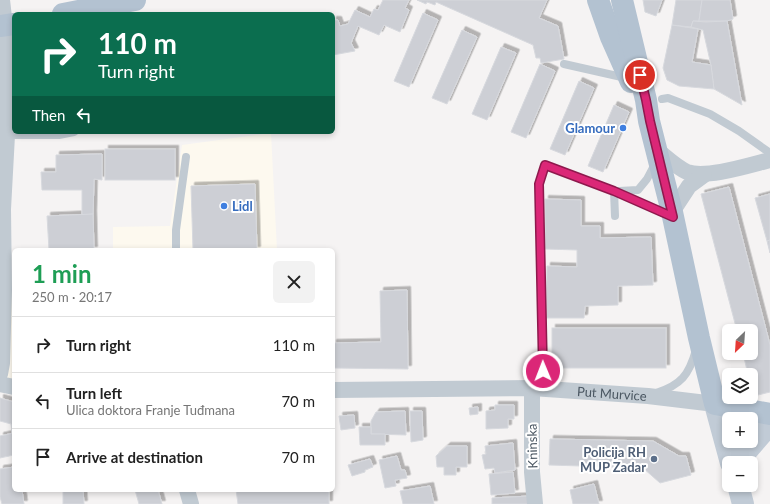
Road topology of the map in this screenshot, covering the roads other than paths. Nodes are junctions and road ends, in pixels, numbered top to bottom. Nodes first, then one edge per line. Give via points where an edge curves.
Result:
1 (2, 0) edge
2 (135, 0) edge
3 (598, 0) edge
4 (622, 0) edge
5 (72, 12) edge
6 (6, 25) edge
7 (564, 64) dead end
8 (629, 78) junction
9 (662, 99) dead end
10 (650, 121) junction
11 (64, 134) edge
12 (7, 135) junction
13 (658, 153) junction
14 (770, 153) edge
15 (186, 157) dead end
16 (770, 160) edge
17 (704, 175) junction
18 (614, 191) junction
19 (673, 215) junction
20 (615, 216) dead end
21 (176, 248) edge
22 (9, 312) edge
23 (699, 338) junction
24 (0, 374) edge
25 (0, 384) edge
26 (12, 387) edge
27 (538, 389) junction
28 (335, 390) edge
29 (648, 396) junction
30 (715, 404) junction
31 (770, 414) edge
32 (770, 424) edge
33 (729, 456) edge
34 (743, 456) edge
35 (188, 492) edge
36 (740, 492) edge
37 (191, 504) edge
38 (535, 504) edge
39 (743, 504) edge

1 - 6 street
2 - 5 main road
3 - 8 main road
4 - 10 main road
6 - 12 street
7 - 8 lane
8 - 10 main road
9 - 14 lane via 668,98 710,114
10 - 13 main road
11 - 12 lane
12 - 22 street via 3,209
13 - 17 street via 688,172
13 - 18 lane via 647,179 638,190
13 - 19 main road
15 - 21 lane
16 - 17 street
17 - 19 street via 689,186
18 - 19 lane
18 - 20 lane
18 - 27 lane via 545,165 539,184
19 - 23 main road
22 - 24 street
23 - 29 lane via 685,376 671,388
23 - 30 main road
25 - 26 street
27 - 28 street, Put Murvice
27 - 29 street, Put Murvice
27 - 38 street, Kninska via 532,472
29 - 30 street, Put Murvice
30 - 31 main road, Put Murvice
30 - 33 main road
32 - 34 main road
35 - 37 street
36 - 39 main road

